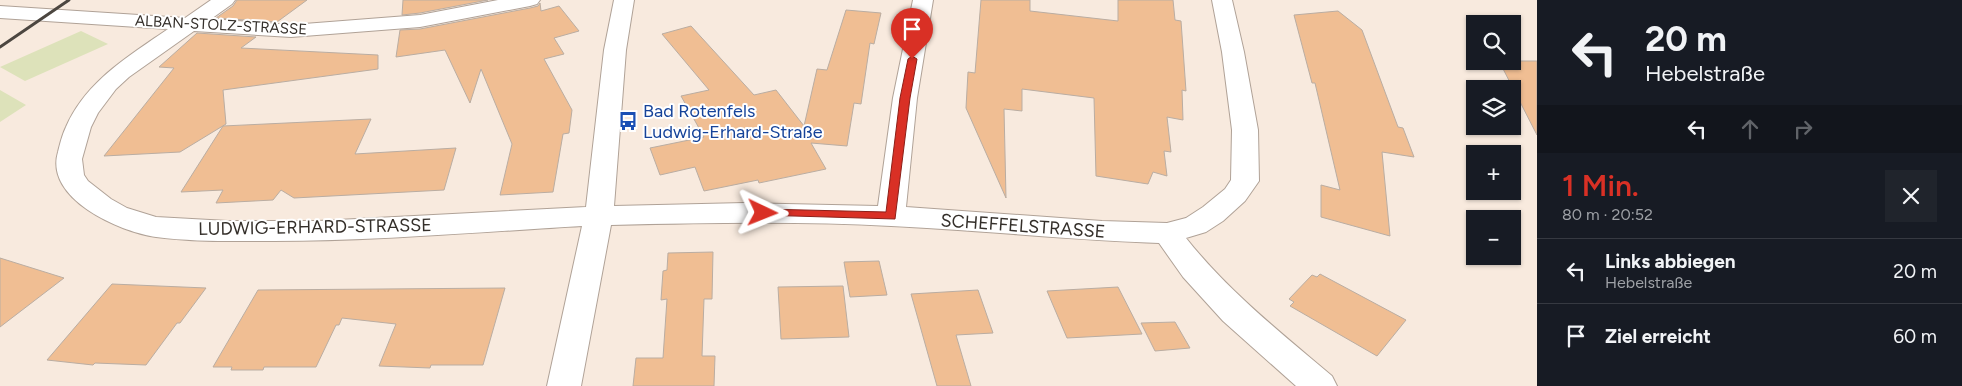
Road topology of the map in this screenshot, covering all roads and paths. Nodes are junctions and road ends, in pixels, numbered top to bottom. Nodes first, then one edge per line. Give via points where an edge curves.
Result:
1 (225, 0) edge
2 (530, 0) edge
3 (624, 0) edge
4 (924, 0) edge
5 (1222, 0) edge
6 (0, 12) edge
7 (189, 24) junction
8 (599, 216) junction
9 (891, 216) junction
10 (1167, 233) junction
11 (564, 386) edge
12 (1320, 386) edge

1 - 7 street, LUDWIG-ERHARD-STRASSE
2 - 7 street, ALBAN-STOLZ-STRASSE via 420,21 304,31
3 - 8 street via 615,50
4 - 9 street via 905,98
5 - 10 street, SCHEFFELSTRASSE via 1245,130 1245,181 1213,214 1196,225
6 - 7 street, ALBAN-STOLZ-STRASSE
7 - 8 street, LUDWIG-ERHARD-STRASSE via 108,84 87,111 72,143 71,175 78,187 117,215 155,227 228,232 318,231
8 - 9 street, SCHEFFELSTRASSE via 745,212
8 - 11 street
9 - 10 street, SCHEFFELSTRASSE
10 - 12 street via 1194,269 1234,312

